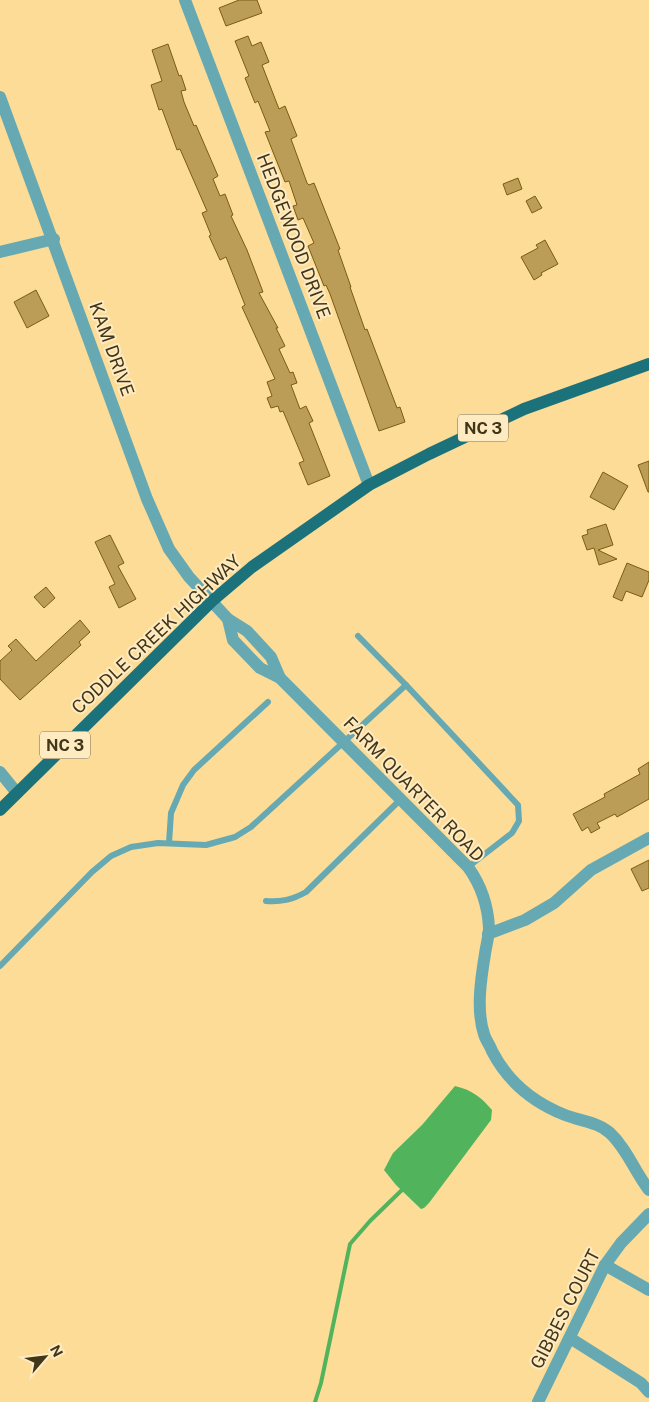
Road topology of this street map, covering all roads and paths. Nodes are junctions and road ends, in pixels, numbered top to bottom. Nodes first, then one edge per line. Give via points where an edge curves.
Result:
1 (185, 0) edge
2 (0, 97) edge
3 (54, 240) junction
4 (0, 252) edge
5 (649, 364) edge
6 (369, 485) junction
7 (212, 601) junction
8 (358, 636) dead end
9 (406, 686) junction
10 (268, 702) dead end
11 (344, 741) junction
12 (0, 772) edge
13 (17, 793) junction
14 (402, 799) junction
15 (0, 810) edge
16 (649, 838) edge
17 (169, 843) junction
18 (468, 867) junction
19 (266, 901) dead end
20 (488, 934) junction
21 (0, 966) edge
22 (649, 1190) edge
23 (649, 1214) edge
24 (605, 1265) junction
25 (649, 1290) edge
26 (570, 1338) junction
27 (649, 1392) edge
28 (538, 1402) edge

1 - 6 street, HEDGEWOOD DRIVE
2 - 3 street, KAM DRIVE
3 - 4 street
3 - 7 street, KAM DRIVE via 147,499 169,549
5 - 6 main road, CODDLE CREEK HIGHWAY / NC 3 via 524,409
6 - 7 main road, CODDLE CREEK HIGHWAY / NC 3 via 252,567
7 - 11 street, FARM QUARTER ROAD via 228,619 247,631 271,657 280,678
7 - 13 main road, CODDLE CREEK HIGHWAY / NC 3
8 - 9 lane
9 - 11 lane
9 - 18 lane via 518,806 519,821 512,834
10 - 17 lane via 194,770 183,785 171,813
11 - 14 street, FARM QUARTER ROAD
11 - 17 lane via 251,827 235,837 206,845
12 - 13 street
13 - 15 main road, CODDLE CREEK HIGHWAY / NC 3
14 - 18 street, FARM QUARTER ROAD
14 - 19 lane via 306,892 293,899
16 - 20 street via 591,870 547,907 525,920
17 - 21 lane via 131,847 111,856
18 - 20 street, FARM QUARTER ROAD via 483,894
20 - 22 street, FARM QUARTER ROAD via 480,980 480,1008 484,1034 499,1064 530,1096 610,1133
23 - 24 street, GIBBES COURT
24 - 25 street
24 - 26 street, GIBBES COURT
26 - 27 street via 642,1383
26 - 28 street, GIBBES COURT

